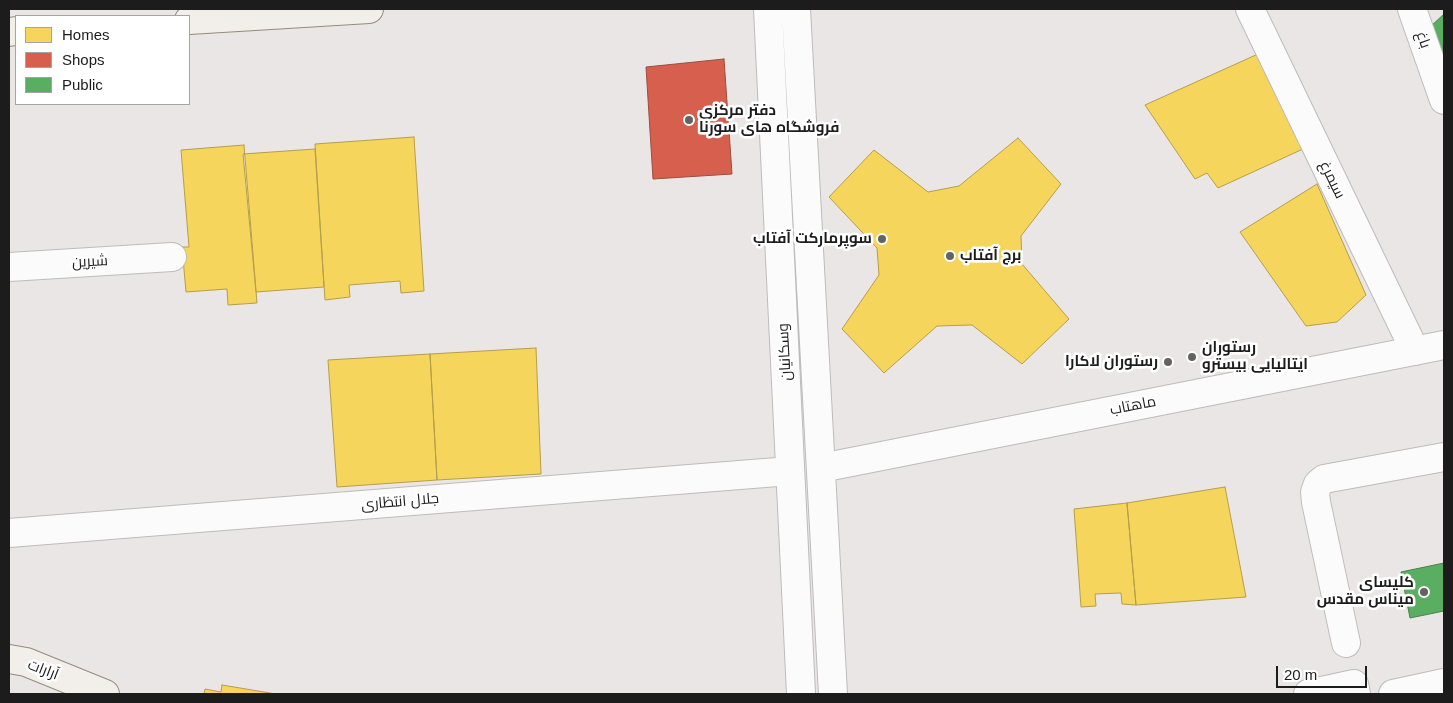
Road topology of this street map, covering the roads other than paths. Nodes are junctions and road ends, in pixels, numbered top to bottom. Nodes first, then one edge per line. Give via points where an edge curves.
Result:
1 (369, 9) edge
2 (768, 9) edge
3 (796, 9) edge
4 (1250, 9) edge
5 (1412, 9) edge
6 (190, 20) edge
7 (1444, 100) edge
8 (172, 257) dead end
9 (9, 267) edge
10 (1444, 345) edge
11 (1415, 351) junction
12 (1444, 457) edge
13 (821, 468) junction
14 (790, 471) junction
15 (9, 533) edge
16 (1346, 643) dead end
17 (9, 659) edge
18 (1444, 683) edge
19 (1355, 689) edge
20 (105, 694) edge
21 (801, 694) edge
22 (833, 694) edge
23 (1308, 694) edge
24 (1393, 694) edge

1 - 6 main road
2 - 14 street, وسکانیان
3 - 13 street
4 - 11 street, سیمرغ
5 - 7 street, باغ
8 - 9 street, شیرین
10 - 11 street, ماهتاب
11 - 13 street, ماهتاب
12 - 16 street via 1324,479 1318,484 1316,502
13 - 22 street
14 - 15 street, جلال انتظاری
14 - 21 street, وسکانیان
17 - 20 main road, آرارات via 26,662
18 - 24 street
19 - 23 street

